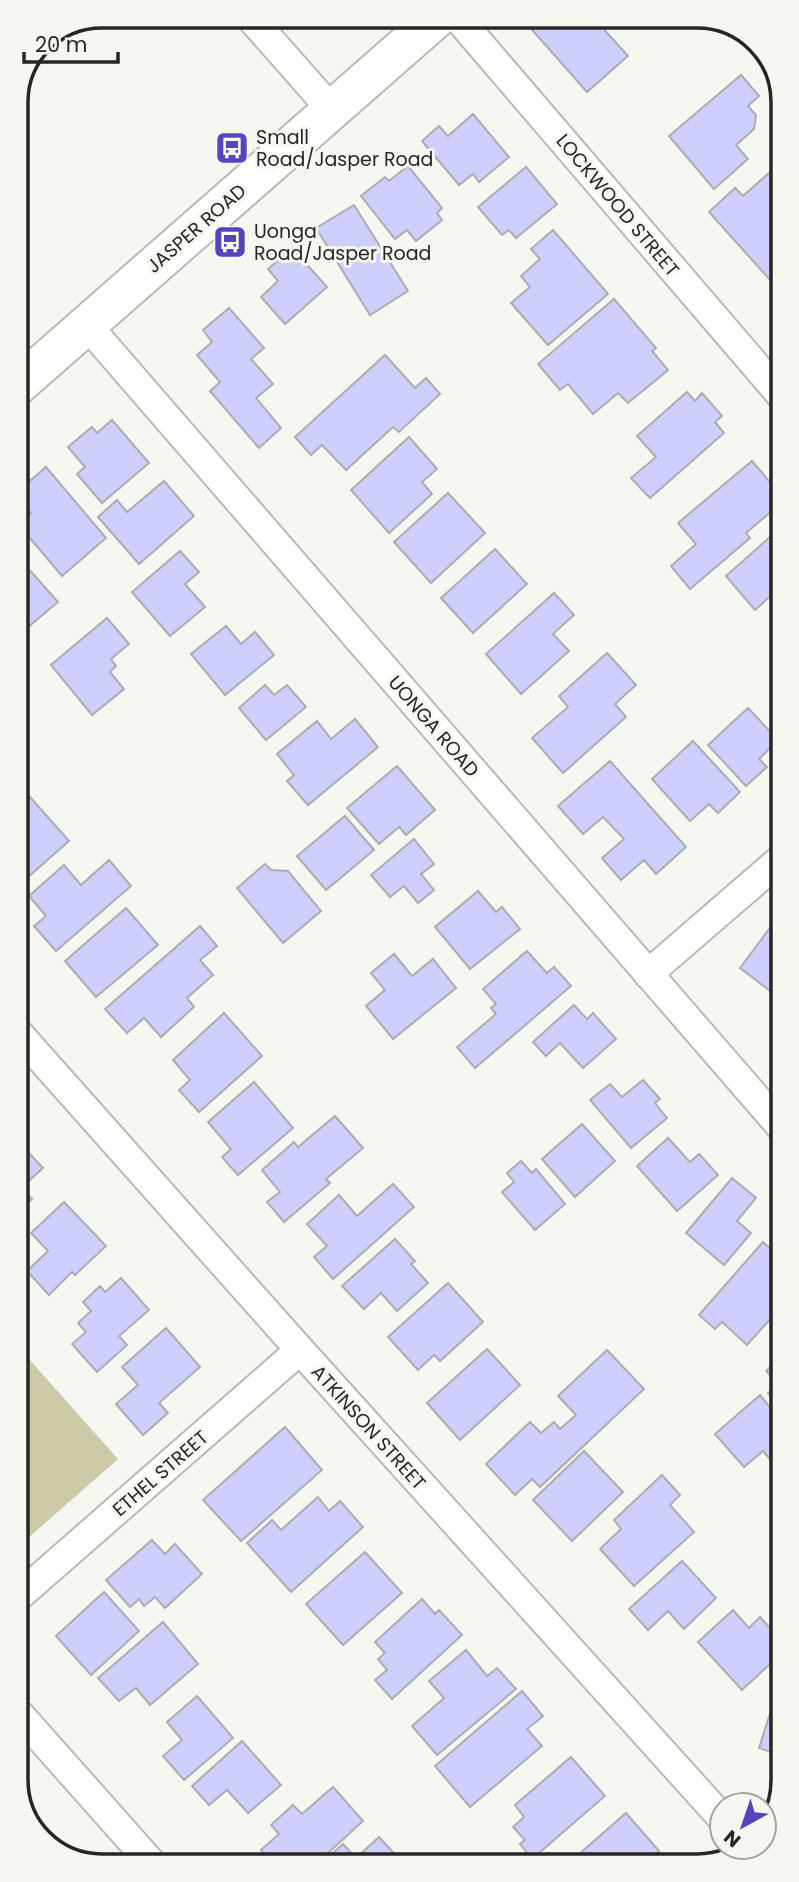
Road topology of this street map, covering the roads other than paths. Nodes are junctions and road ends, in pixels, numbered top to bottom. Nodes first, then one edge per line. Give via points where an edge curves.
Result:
1 (260, 28) edge
2 (425, 28) edge
3 (466, 28) edge
4 (331, 109) junction
5 (86, 324) junction
6 (28, 376) edge
7 (771, 384) edge
8 (771, 868) edge
9 (648, 974) junction
10 (28, 1044) edge
11 (771, 1115) edge
12 (300, 1350) junction
13 (28, 1588) edge
14 (28, 1724) edge
15 (708, 1802) edge
16 (143, 1854) edge

1 - 4 street
2 - 4 main road, JASPER ROAD
3 - 7 street, LOCKWOOD STREET
4 - 5 main road, JASPER ROAD
5 - 6 main road, JASPER ROAD
5 - 9 street, UONGA ROAD
8 - 9 street
9 - 11 street, UONGA ROAD
10 - 12 street, ATKINSON STREET
12 - 13 street, ETHEL STREET
12 - 15 street, ATKINSON STREET
14 - 16 street

